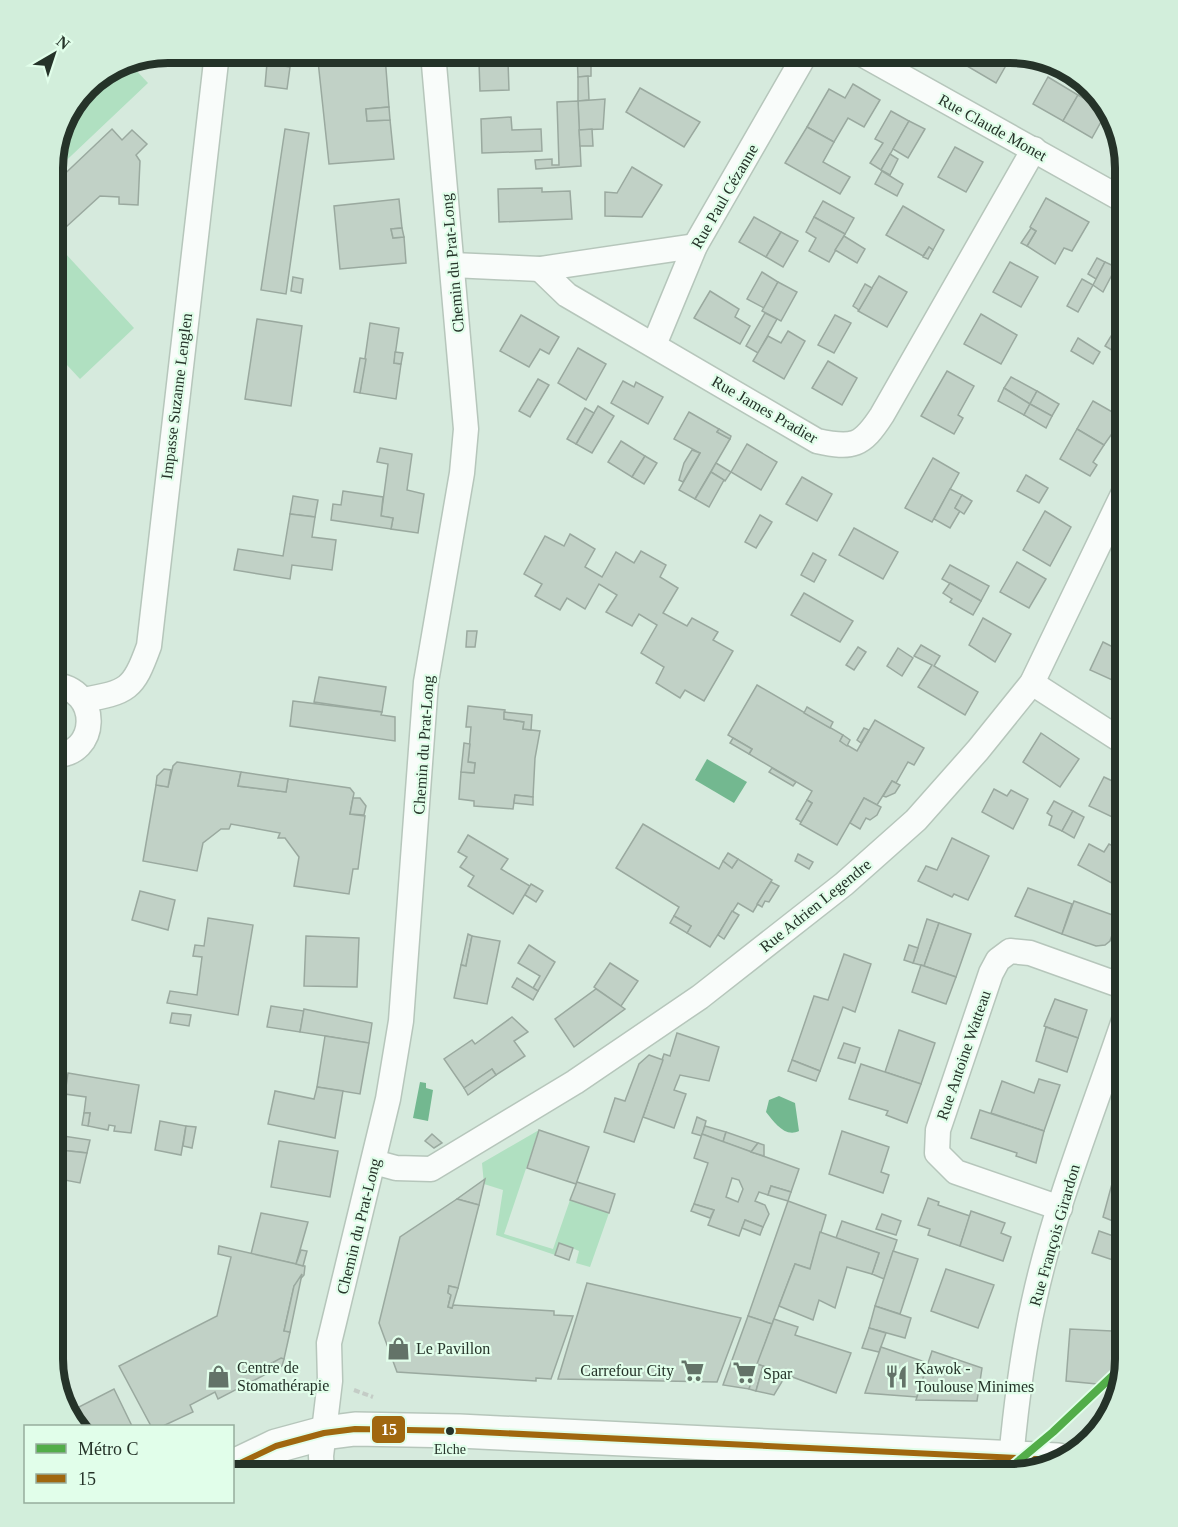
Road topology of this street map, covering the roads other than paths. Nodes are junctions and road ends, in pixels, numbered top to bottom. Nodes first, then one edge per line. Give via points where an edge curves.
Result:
1 (216, 63) edge
2 (434, 63) edge
3 (800, 63) edge
4 (878, 63) edge
5 (1034, 149) junction
6 (1115, 195) edge
7 (695, 246) junction
8 (452, 265) junction
9 (540, 269) junction
10 (654, 345) junction
11 (1115, 511) edge
12 (1032, 683) junction
13 (63, 687) edge
14 (83, 700) junction
15 (1115, 737) edge
16 (63, 753) edge
17 (1115, 983) edge
18 (1115, 1046) edge
19 (374, 1162) junction
20 (1060, 1208) junction
21 (324, 1433) junction
22 (1011, 1459) junction
23 (1038, 1460) edge
24 (238, 1464) edge
25 (322, 1464) edge

1 - 14 street, Impasse Suzanne Lenglen via 148,646 138,675 118,694
2 - 8 street, Chemin du Prat-Long
3 - 7 street, Rue Paul Cézanne
4 - 5 street, Rue Claude Monet
5 - 6 street, Rue Claude Monet
5 - 10 street, Rue James Pradier via 868,436 843,447 817,441
7 - 9 street
7 - 10 street, Rue Paul Cézanne
8 - 9 street
8 - 19 street, Chemin du Prat-Long via 464,392 464,451 426,682 401,1022
9 - 10 street, Rue James Pradier via 567,295
11 - 12 street, Rue Adrien Legendre
12 - 15 street
12 - 19 street, Rue Adrien Legendre via 916,820 844,884 700,997 575,1082 431,1169 396,1168
13 - 14 street
14 - 16 street via 89,723 86,735 70,752
17 - 20 street, Rue Antoine Watteau via 1030,953 1010,951 998,960 938,1130 937,1153 956,1172
18 - 20 street, Rue François Girardon
19 - 21 street, Chemin du Prat-Long via 329,1343 330,1381
20 - 22 street, Rue François Girardon via 1034,1299 1018,1384
21 - 22 main road via 397,1428
21 - 24 main road via 276,1446
21 - 25 street, Chemin du Prat-Long
22 - 23 main road

